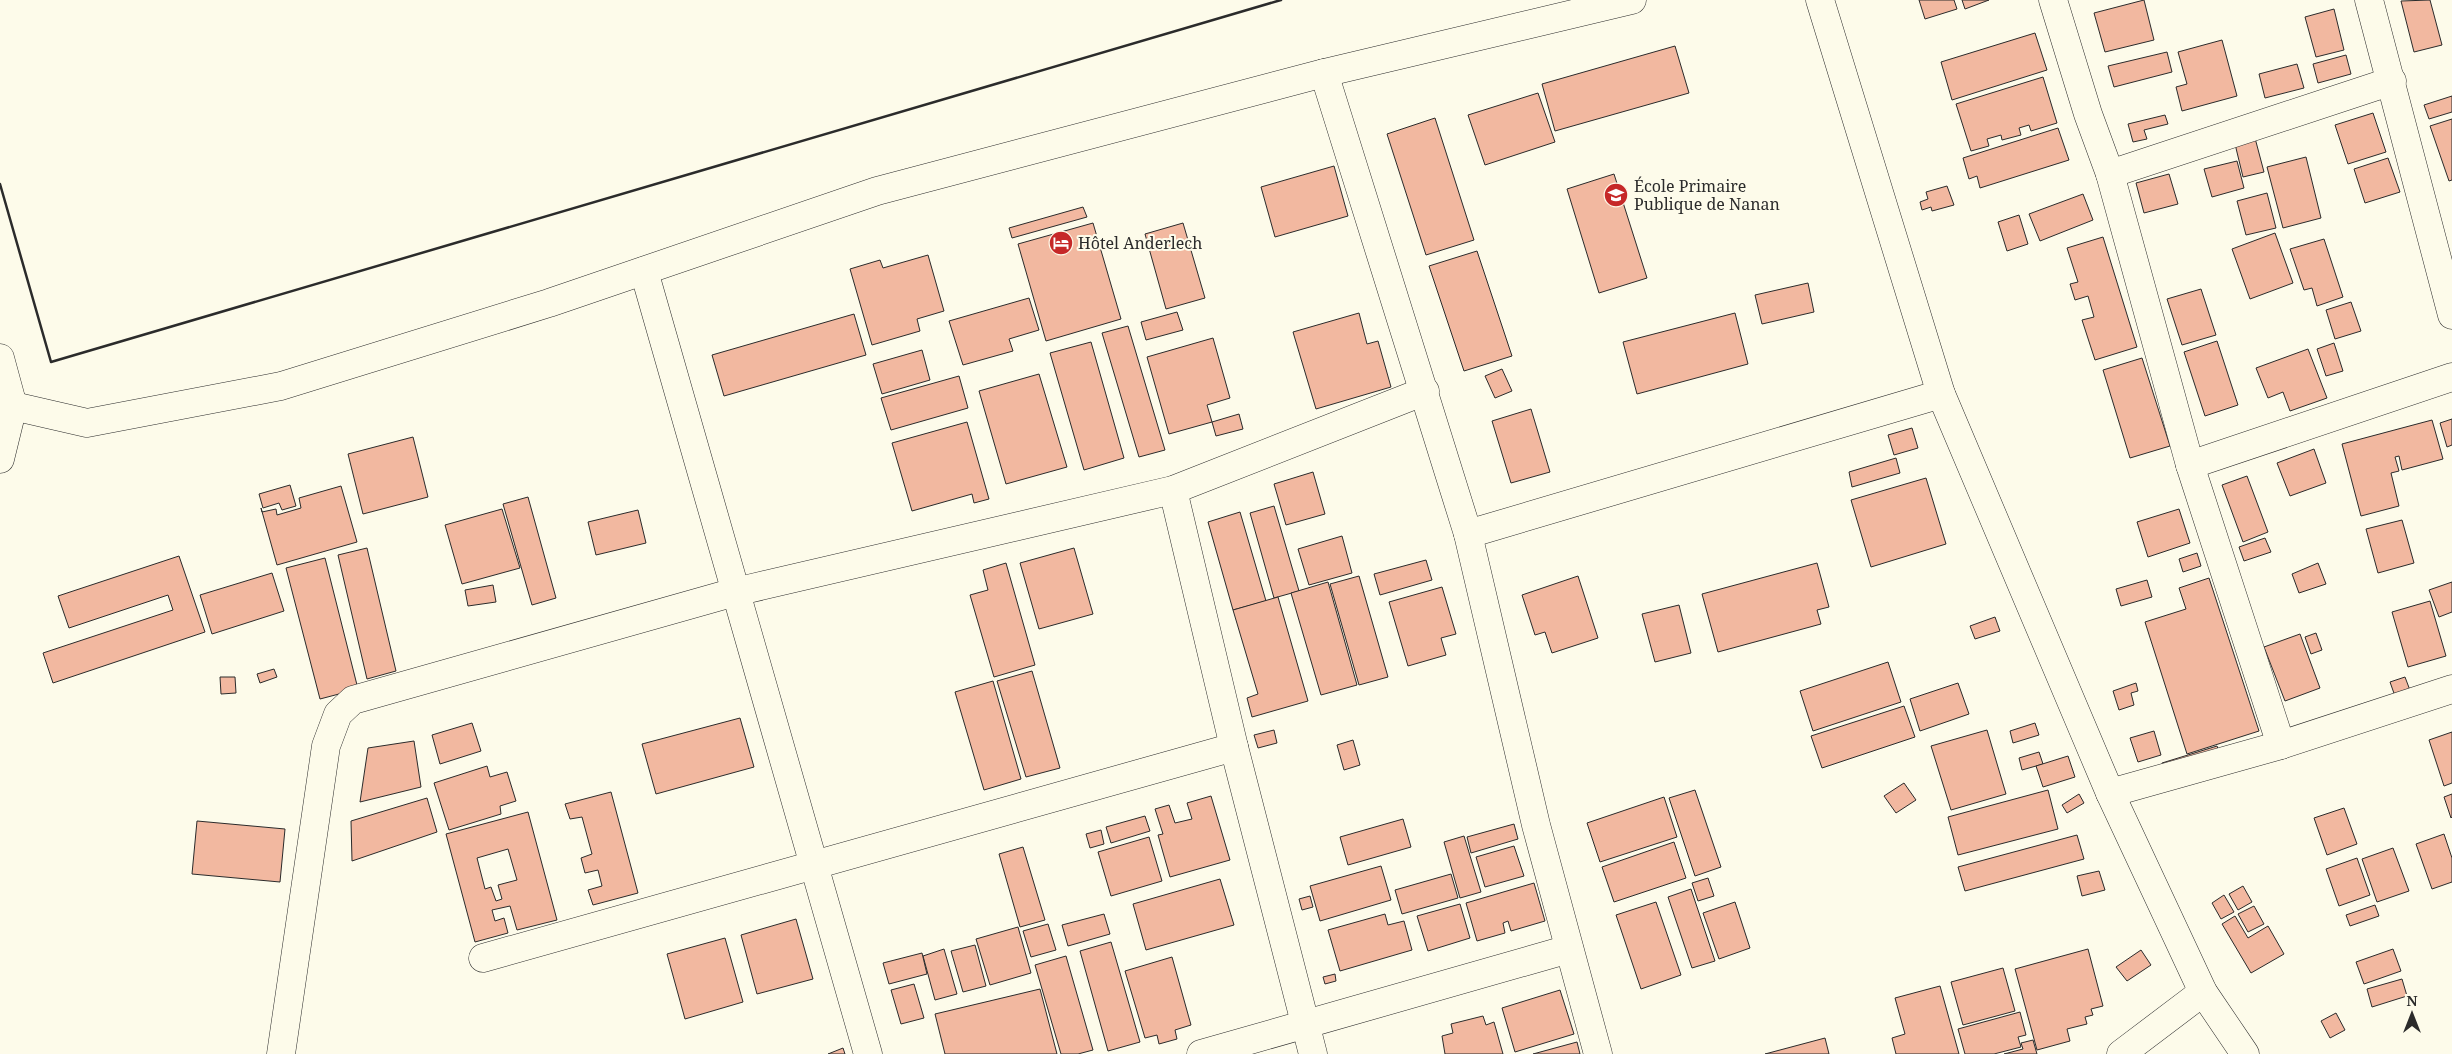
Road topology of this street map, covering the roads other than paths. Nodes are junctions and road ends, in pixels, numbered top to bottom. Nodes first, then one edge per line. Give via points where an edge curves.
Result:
1 (1632, 0) edge
2 (1820, 0) edge
3 (2053, 0) edge
4 (2369, 0) edge
5 (1324, 73) junction
6 (2392, 81) junction
7 (2110, 174) junction
8 (644, 271) junction
9 (2452, 315) edge
10 (0, 358) edge
11 (2452, 377) edge
12 (1425, 391) junction
13 (1941, 394) junction
14 (6, 408) edge
15 (0, 459) edge
16 (2190, 465) junction
17 (1173, 490) junction
18 (1468, 534) junction
19 (735, 592) junction
20 (2452, 689) edge
21 (2281, 746) junction
22 (1234, 747) junction
23 (2110, 793) junction
24 (813, 864) junction
25 (1569, 949) junction
26 (483, 958) dead end
27 (2203, 992) junction
28 (1305, 1024) junction
29 (281, 1054) edge
30 (868, 1054) edge
31 (1201, 1054) edge
32 (1313, 1054) edge
33 (1598, 1054) edge
34 (2121, 1054) edge
35 (2244, 1054) edge

1 - 5 street
2 - 13 street
3 - 7 street
4 - 6 street
5 - 8 street via 877,191
5 - 12 street
6 - 7 street
6 - 9 street
7 - 16 street
8 - 14 street via 281,386 87,423
8 - 19 street
10 - 14 street
11 - 16 street
12 - 17 street
12 - 18 street
13 - 18 street
13 - 23 street
14 - 15 street
16 - 21 street
17 - 19 street
17 - 22 street
18 - 25 street via 1536,825
19 - 24 street
19 - 29 street via 353,700 338,714 326,746
20 - 21 street
21 - 23 street
22 - 24 street
22 - 28 street
23 - 27 street
24 - 26 street
24 - 30 street
25 - 28 street
25 - 33 street
27 - 34 street
27 - 35 street
28 - 31 street
28 - 32 street

